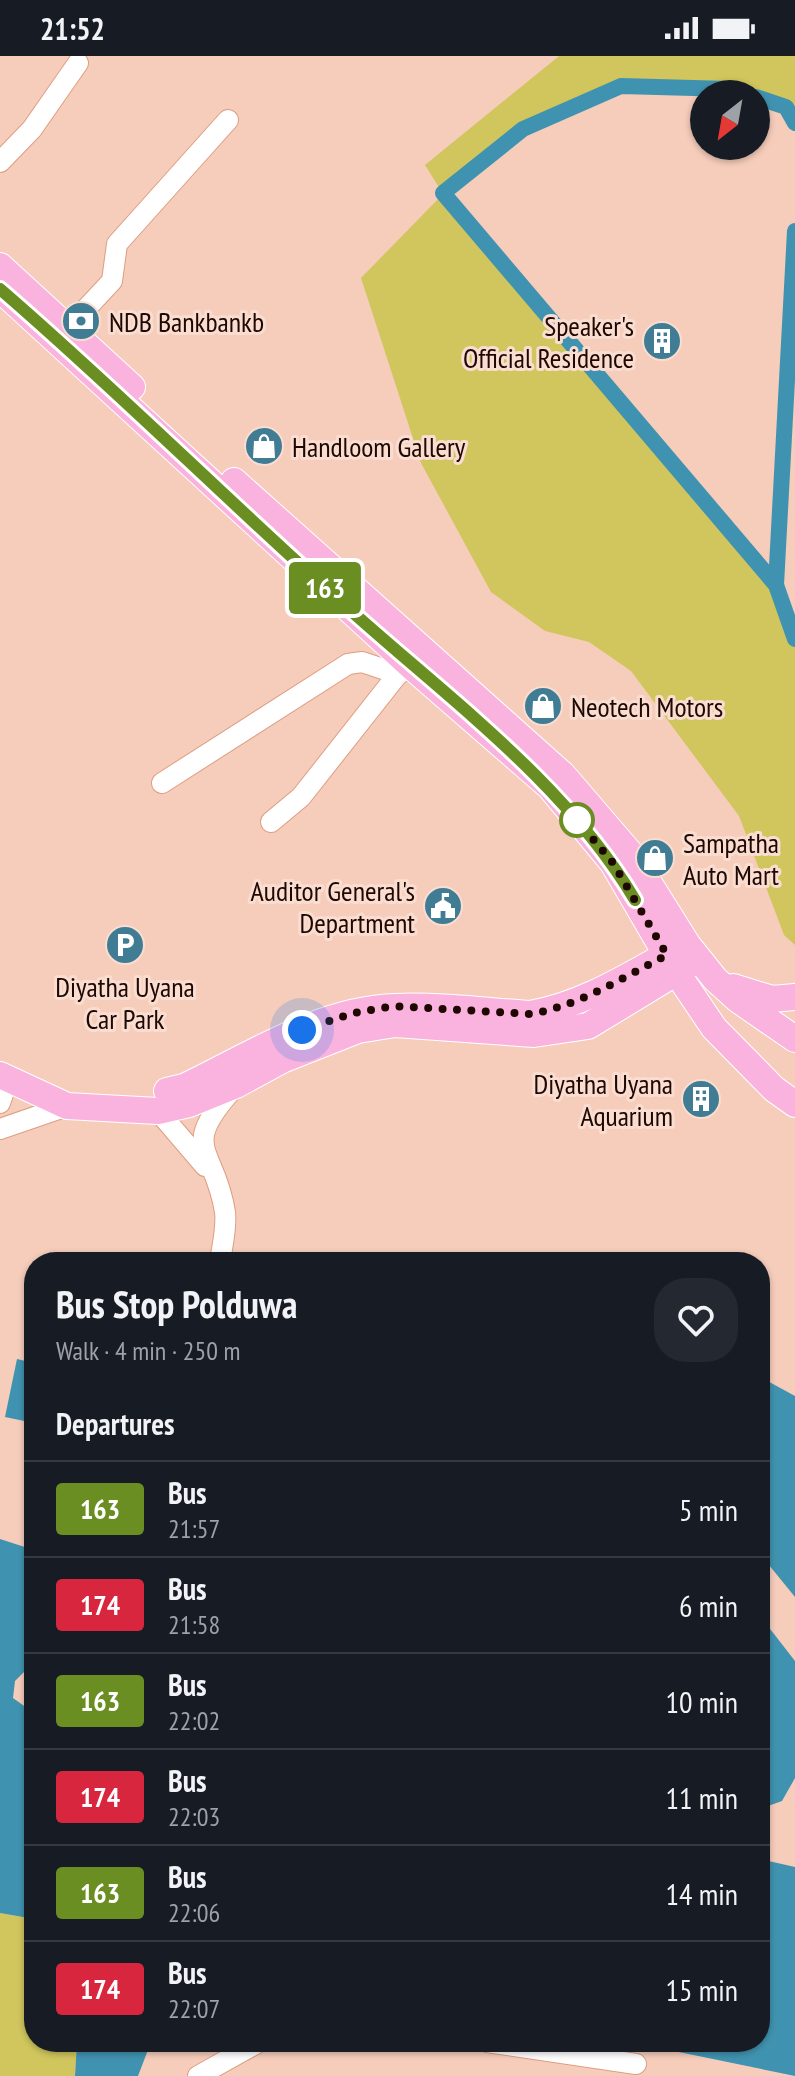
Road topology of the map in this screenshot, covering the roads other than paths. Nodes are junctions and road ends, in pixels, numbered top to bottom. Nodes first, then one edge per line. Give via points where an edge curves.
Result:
1 (78, 63) dead end
2 (228, 120) dead end
3 (0, 162) edge
4 (0, 266) edge
5 (0, 289) edge
6 (69, 327) junction
7 (405, 670) junction
8 (162, 783) dead end
9 (271, 822) dead end
10 (689, 962) junction
11 (795, 997) edge
12 (795, 1039) edge
13 (734, 1050) junction
14 (278, 1052) junction
15 (0, 1054) edge
16 (11, 1083) edge
17 (236, 1085) junction
18 (795, 1092) edge
19 (186, 1096) junction
20 (795, 1104) edge
21 (67, 1106) junction
22 (158, 1111) junction
23 (0, 1129) edge
24 (201, 1145) junction
25 (218, 1181) junction
26 (221, 1252) edge
27 (241, 2052) edge
28 (555, 2052) edge
29 (636, 2064) dead end
30 (198, 2076) edge

1 - 3 street via 32,129
2 - 6 street via 117,244 112,281
4 - 6 main road
5 - 7 main road
6 - 10 main road via 563,775 630,853
7 - 8 street via 348,664
7 - 9 street via 301,797
7 - 10 main road via 550,787
10 - 11 main road via 772,999
10 - 12 main road
10 - 13 main road via 714,1028
10 - 14 main road via 530,1014 393,1006 354,1013
13 - 18 main road
13 - 20 main road
14 - 17 main road
14 - 19 main road
15 - 16 main road
16 - 19 main road
16 - 21 main road
17 - 19 main road
17 - 24 street via 208,1116
19 - 22 main road
19 - 24 street
21 - 22 main road
21 - 23 street
22 - 25 street
24 - 25 street
25 - 26 street via 226,1216
27 - 30 street
28 - 29 street

